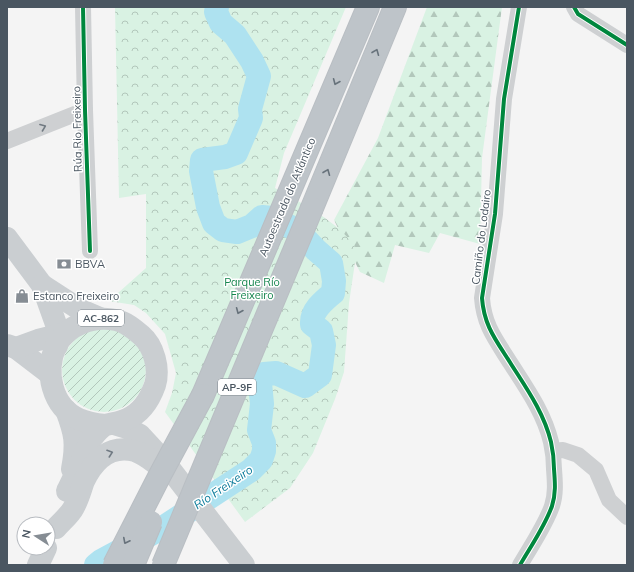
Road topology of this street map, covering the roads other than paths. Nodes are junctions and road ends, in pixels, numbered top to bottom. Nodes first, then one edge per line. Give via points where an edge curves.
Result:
1 (83, 7) edge
2 (368, 7) edge
3 (395, 7) edge
4 (519, 7) edge
5 (574, 7) edge
6 (627, 45) edge
7 (85, 110) junction
8 (7, 142) edge
9 (312, 208) junction
10 (7, 238) edge
11 (90, 251) dead end
12 (46, 295) junction
13 (100, 318) junction
14 (54, 339) junction
15 (11, 346) edge
16 (50, 374) junction
17 (203, 395) junction
18 (149, 399) junction
19 (66, 410) junction
20 (110, 425) junction
21 (553, 451) junction
22 (170, 469) junction
23 (67, 491) junction
24 (627, 517) edge
25 (56, 524) edge
26 (56, 531) edge
27 (114, 565) edge
28 (133, 565) edge
29 (163, 565) edge
30 (173, 565) edge
31 (244, 565) edge
32 (520, 565) edge

1 - 7 street, Rúa Rio Freixeiro
2 -> 17 highway, Autoestrada do Atlántico / AP-9F
9 -> 3 highway, AP-9F
4 - 21 street, Camiño do Lodairo via 504,106 495,214 483,308 491,333 537,404
5 - 6 street via 578,14
8 -> 7 street
7 - 11 street, Rúa Rio Freixeiro
9 - 29 highway, AP-9F, bridge
9 - 30 highway, bridge via 278,311
10 - 12 main road, AC-862
12 - 13 main road, AC-862
12 - 14 main road, AC-862 via 57,327
13 - 14 main road, AC-862 via 76,326
13 - 18 main road, AC-862 via 117,320 132,326 144,337 152,351 156,367 155,384
14 - 15 main road
14 - 16 main road, AC-862
15 - 16 main road
16 - 19 main road, AC-862 via 53,390
17 -> 27 highway, bridge
17 - 28 highway, Autoestrada do Atlántico / AP-9F, bridge
18 - 20 main road, AC-862 via 128,419
18 - 22 main road, AC-862 via 152,432
19 - 20 main road, AC-862 via 91,424
19 - 23 main road via 74,431 75,452
20 - 22 main road, AC-862 via 127,428 140,436
20 - 23 main road via 91,438
21 - 24 street via 563,450 578,455 596,470 610,500
21 - 32 street, Camiño do Lodairo via 554,497 548,516
26 -> 22 main road via 74,508 90,470 104,455 125,450 136,451
22 - 31 main road, AC-862
23 - 25 main road

